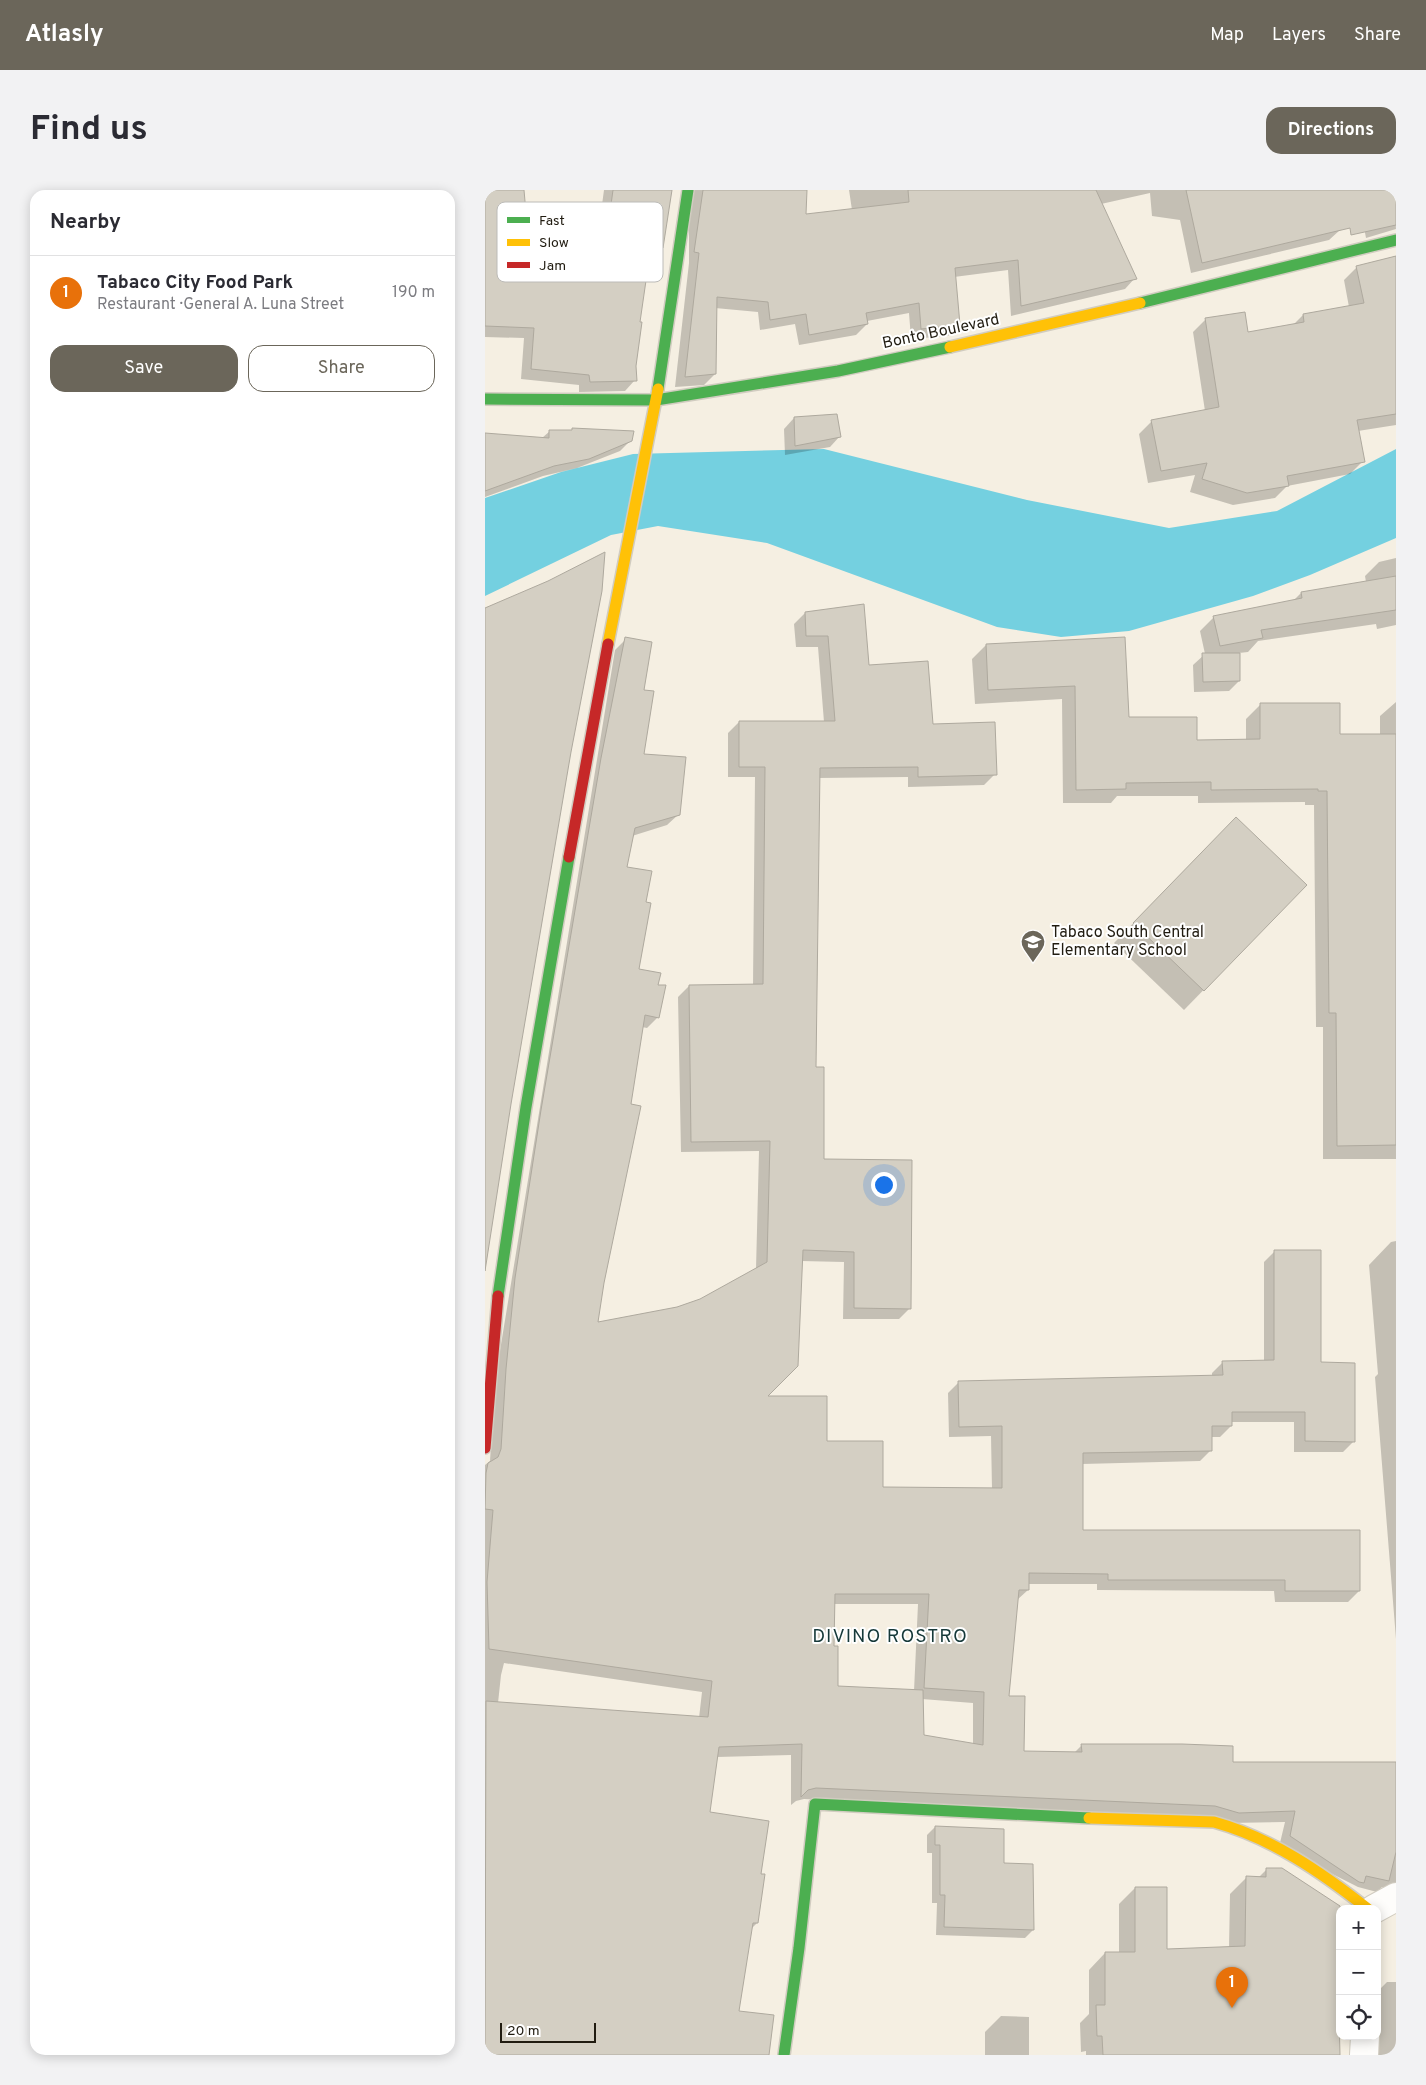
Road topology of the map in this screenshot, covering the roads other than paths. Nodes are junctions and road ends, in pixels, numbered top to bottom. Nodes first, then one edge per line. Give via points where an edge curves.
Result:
1 (687, 190) edge
2 (1396, 240) edge
3 (485, 399) edge
4 (656, 400) junction
5 (492, 1274) edge
6 (485, 1448) edge
7 (1396, 1897) edge
8 (1363, 1905) edge
9 (1381, 1905) edge
10 (1365, 2040) edge
11 (784, 2055) edge
12 (1364, 2055) edge

1 - 4 street
2 - 4 street, Bonto Boulevard via 1024,331 838,371
3 - 4 street, Bonto Boulevard
4 - 5 street via 583,772
5 - 6 street
7 - 9 street
8 - 11 street via 1297,1859 1230,1825 1214,1822 815,1804
10 - 12 street

